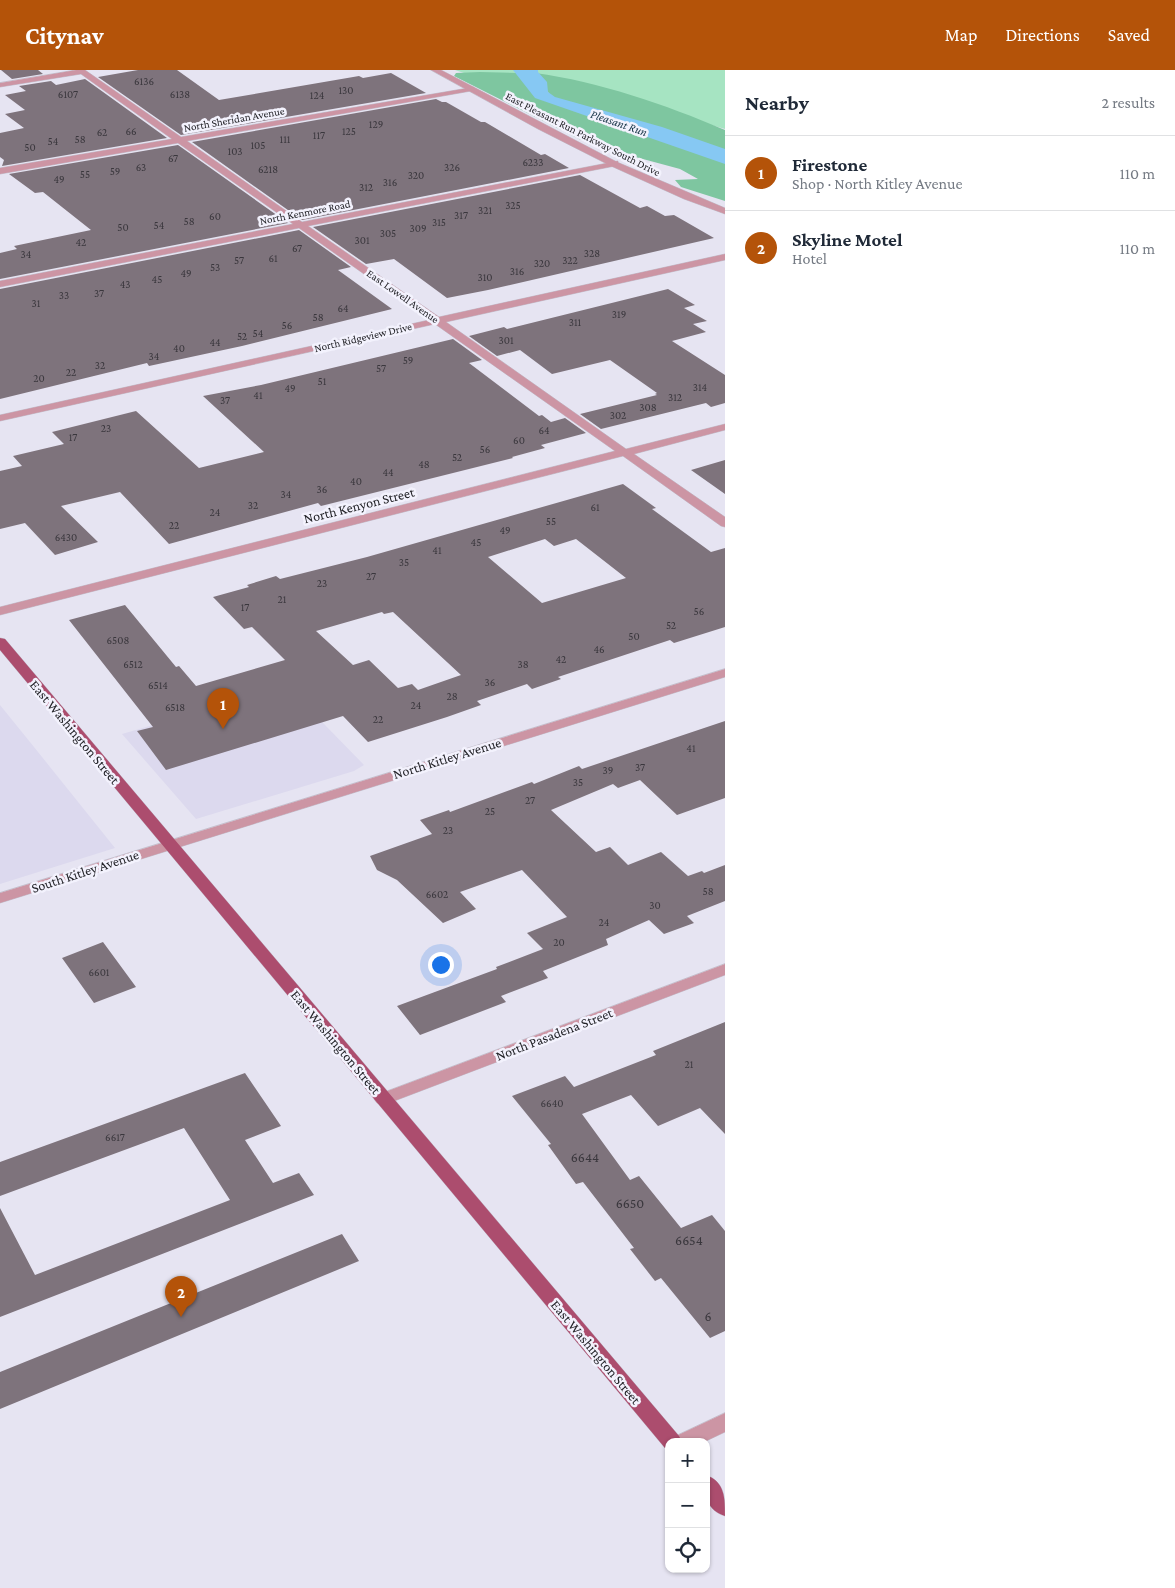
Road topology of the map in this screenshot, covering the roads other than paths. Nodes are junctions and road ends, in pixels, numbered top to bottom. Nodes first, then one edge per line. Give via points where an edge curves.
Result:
1 (435, 70) edge
2 (81, 71) edge
3 (0, 84) edge
4 (471, 89) junction
5 (180, 140) junction
6 (615, 163) junction
7 (0, 172) edge
8 (725, 211) edge
9 (302, 224) junction
10 (725, 257) edge
11 (0, 284) edge
12 (437, 321) junction
13 (0, 418) edge
14 (725, 426) edge
15 (624, 452) junction
16 (725, 523) edge
17 (0, 611) edge
18 (0, 642) edge
19 (725, 672) edge
20 (169, 845) junction
21 (0, 898) edge
22 (725, 970) edge
23 (383, 1099) junction
24 (725, 1422) edge
25 (669, 1438) edge
26 (691, 1438) edge
27 (710, 1489) edge
28 (725, 1507) edge

1 - 4 street, East Pleasant Run Parkway South Drive
2 - 3 street
2 - 5 street, East Lowell Avenue
4 - 5 street, North Sheridan Avenue
4 - 6 street, East Pleasant Run Parkway South Drive
5 - 7 street, North Sheridan Avenue
5 - 9 street, East Lowell Avenue
6 - 8 street, East Pleasant Run Parkway South Drive via 684,196
6 - 9 street, North Kenmore Road
9 - 11 street, North Kenmore Road
9 - 12 street, East Lowell Avenue
10 - 12 street, North Ridgeview Drive
12 - 13 street, North Ridgeview Drive
12 - 15 street, East Lowell Avenue
14 - 15 street, North Kenyon Street
15 - 16 street, East Lowell Avenue
15 - 17 street, North Kenyon Street
18 - 20 main road, East Washington Street
19 - 20 street, North Kitley Avenue
20 - 21 street, South Kitley Avenue
20 - 23 main road, East Washington Street
22 - 23 street, North Pasadena Street
23 - 25 main road, East Washington Street
24 - 26 street
27 - 28 main road

